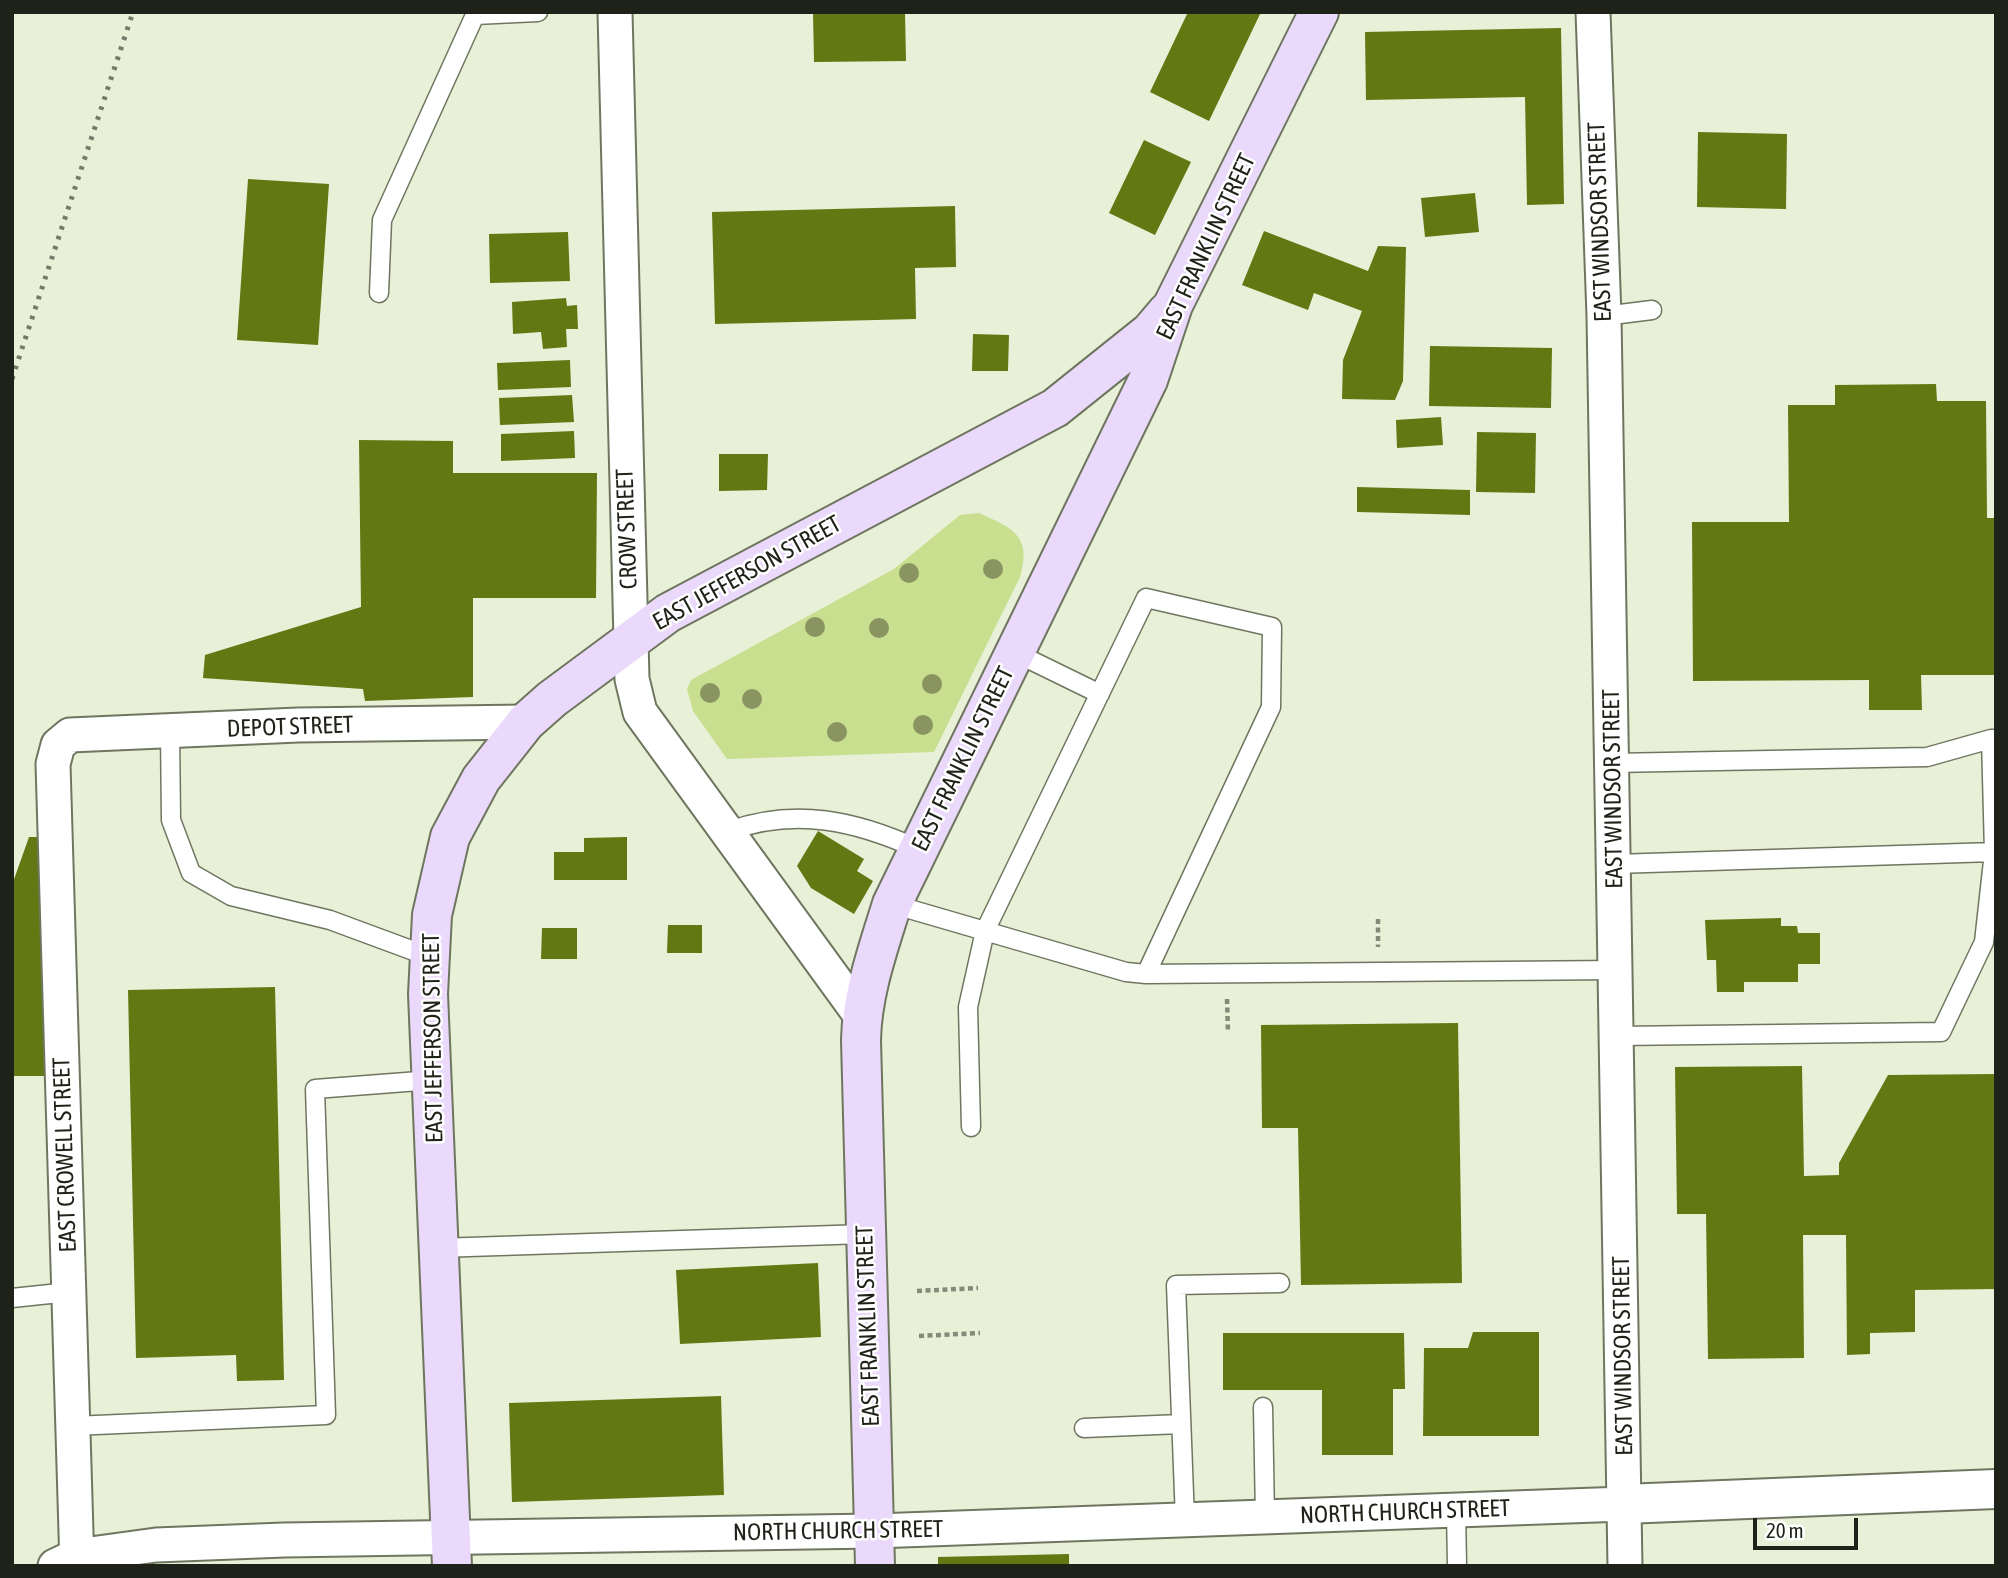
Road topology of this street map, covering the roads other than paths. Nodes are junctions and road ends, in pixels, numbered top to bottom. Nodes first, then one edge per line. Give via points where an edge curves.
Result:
1 (538, 12) edge
2 (615, 12) edge
3 (1319, 12) edge
4 (1594, 12) edge
5 (379, 293) dead end
6 (1173, 305) junction
7 (1652, 310) dead end
8 (1604, 316) junction
9 (629, 642) junction
10 (1014, 652) junction
11 (1100, 694) junction
12 (526, 722) junction
13 (170, 731) junction
14 (1994, 739) edge
15 (58, 745) joint
16 (1613, 763) junction
17 (729, 831) junction
18 (918, 849) junction
19 (1994, 852) edge
20 (1615, 864) junction
21 (892, 904) junction
22 (985, 931) junction
23 (430, 957) junction
24 (1617, 970) junction
25 (1146, 974) junction
26 (861, 1016) junction
27 (1618, 1036) junction
28 (432, 1080) junction
29 (971, 1128) dead end
30 (866, 1234) junction
31 (439, 1248) junction
32 (1280, 1283) dead end
33 (69, 1292) junction
34 (12, 1298) edge
35 (1263, 1407) dead end
36 (1181, 1424) junction
37 (73, 1426) junction
38 (1084, 1428) dead end
39 (1996, 1489) edge
40 (1624, 1504) junction
41 (1456, 1510) junction
42 (1265, 1517) junction
43 (1185, 1520) junction
44 (875, 1548) edge
45 (451, 1551) edge
46 (69, 1562) edge
47 (1457, 1566) edge
48 (1625, 1566) edge

1 - 5 lane via 475,15 382,220
2 - 9 street, CROW STREET
3 - 6 main road, EAST FRANKLIN STREET
4 - 8 street, EAST WINDSOR STREET
6 - 9 main road, EAST JEFFERSON STREET via 1150,332 1055,408 668,613
6 - 10 main road, EAST FRANKLIN STREET via 1148,380
7 - 8 lane
8 - 16 street, EAST WINDSOR STREET
9 - 12 main road, EAST JEFFERSON STREET
9 - 17 street, CROW STREET via 640,712
10 - 11 lane
10 - 18 main road, EAST FRANKLIN STREET
11 - 22 lane
11 - 25 lane via 1146,598 1272,627 1271,707
12 - 13 street, DEPOT STREET
12 - 23 main road, EAST JEFFERSON STREET via 481,779 450,837 432,915
13 - 15 street, DEPOT STREET via 70,735
13 - 23 lane via 171,820 191,873 231,896 330,920
14 - 16 lane via 1927,757
14 - 19 lane
15 - 33 street, EAST CROWELL STREET via 53,764
16 - 20 street, EAST WINDSOR STREET
17 - 18 lane via 751,823 837,820
17 - 26 street, CROW STREET
18 - 21 main road, EAST FRANKLIN STREET
19 - 20 lane
19 - 27 lane via 1984,942 1941,1032
20 - 24 street, EAST WINDSOR STREET
21 - 22 lane
21 - 26 main road, EAST FRANKLIN STREET
22 - 25 lane
22 - 29 lane via 968,1007
23 - 28 main road, EAST JEFFERSON STREET
24 - 25 lane
24 - 27 street, EAST WINDSOR STREET
26 - 30 main road, EAST FRANKLIN STREET
27 - 40 street, EAST WINDSOR STREET
28 - 31 main road, EAST JEFFERSON STREET
28 - 37 lane via 315,1089 326,1415
30 - 31 lane
30 - 44 main road, EAST FRANKLIN STREET
31 - 45 main road, EAST JEFFERSON STREET
32 - 36 lane via 1176,1285
33 - 34 lane
33 - 37 street, EAST CROWELL STREET
35 - 42 lane
36 - 38 lane
36 - 43 lane
37 - 46 street, EAST CROWELL STREET
39 - 40 street
40 - 41 street, NORTH CHURCH STREET
40 - 48 street, EAST WINDSOR STREET
41 - 42 street, NORTH CHURCH STREET
41 - 47 lane
42 - 43 street, NORTH CHURCH STREET
43 - 44 street, NORTH CHURCH STREET
44 - 45 street, NORTH CHURCH STREET
45 - 46 street, NORTH CHURCH STREET via 156,1545

